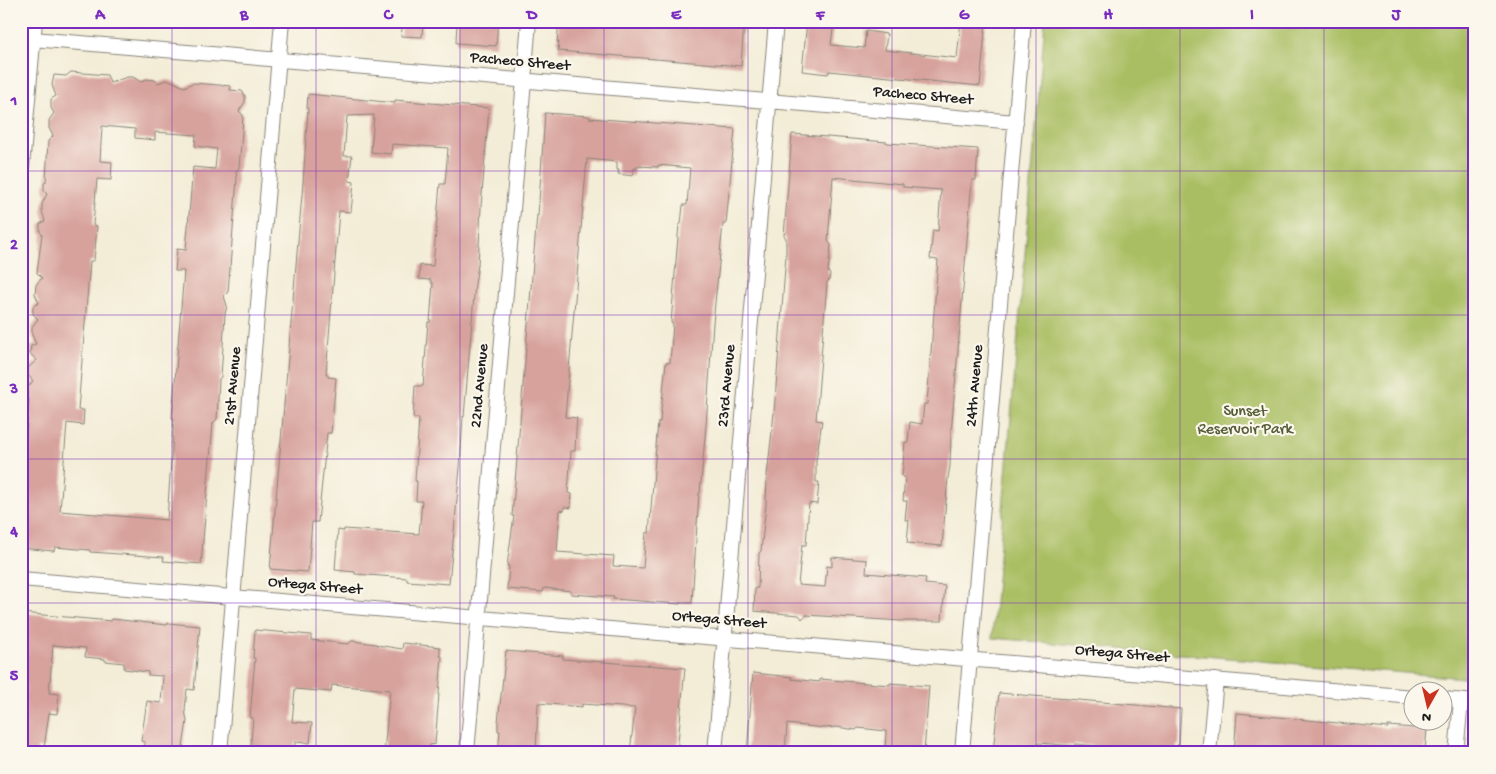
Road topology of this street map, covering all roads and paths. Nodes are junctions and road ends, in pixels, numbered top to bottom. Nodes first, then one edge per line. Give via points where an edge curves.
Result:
1 (34, 21) edge
2 (282, 21) edge
3 (529, 21) edge
4 (776, 21) edge
5 (1024, 21) edge
6 (27, 39) edge
7 (279, 60) junction
8 (524, 81) junction
9 (770, 101) junction
10 (1016, 122) junction
11 (21, 178) edge
12 (21, 579) edge
13 (233, 597) junction
14 (479, 618) junction
15 (724, 639) junction
16 (970, 659) junction
17 (1216, 680) junction
18 (1404, 696) edge
19 (1454, 700) edge
20 (1468, 702) edge
21 (220, 753) edge
22 (467, 753) edge
23 (714, 753) edge
24 (962, 753) edge
25 (1209, 753) edge
26 (1456, 753) edge

1 - 6 street
2 - 7 street, 21st Avenue
3 - 8 street, 22nd Avenue
4 - 9 street, 23rd Avenue
5 - 10 street, 24th Avenue
6 - 7 street, Pacheco Street
6 - 11 street
7 - 8 street, Pacheco Street
7 - 13 street, 21st Avenue
8 - 9 street, Pacheco Street
8 - 14 street, 22nd Avenue
9 - 10 street, Pacheco Street
9 - 15 street, 23rd Avenue
10 - 16 street, 24th Avenue
12 - 13 street, Ortega Street
13 - 14 street, Ortega Street
13 - 21 street, 21st Avenue
14 - 15 street, Ortega Street
14 - 22 street, 22nd Avenue
15 - 16 street, Ortega Street
15 - 23 street, 23rd Avenue
16 - 17 street, Ortega Street
16 - 24 street, 24th Avenue
17 - 18 street, Ortega Street
17 - 25 street
19 - 20 street
20 - 26 street

